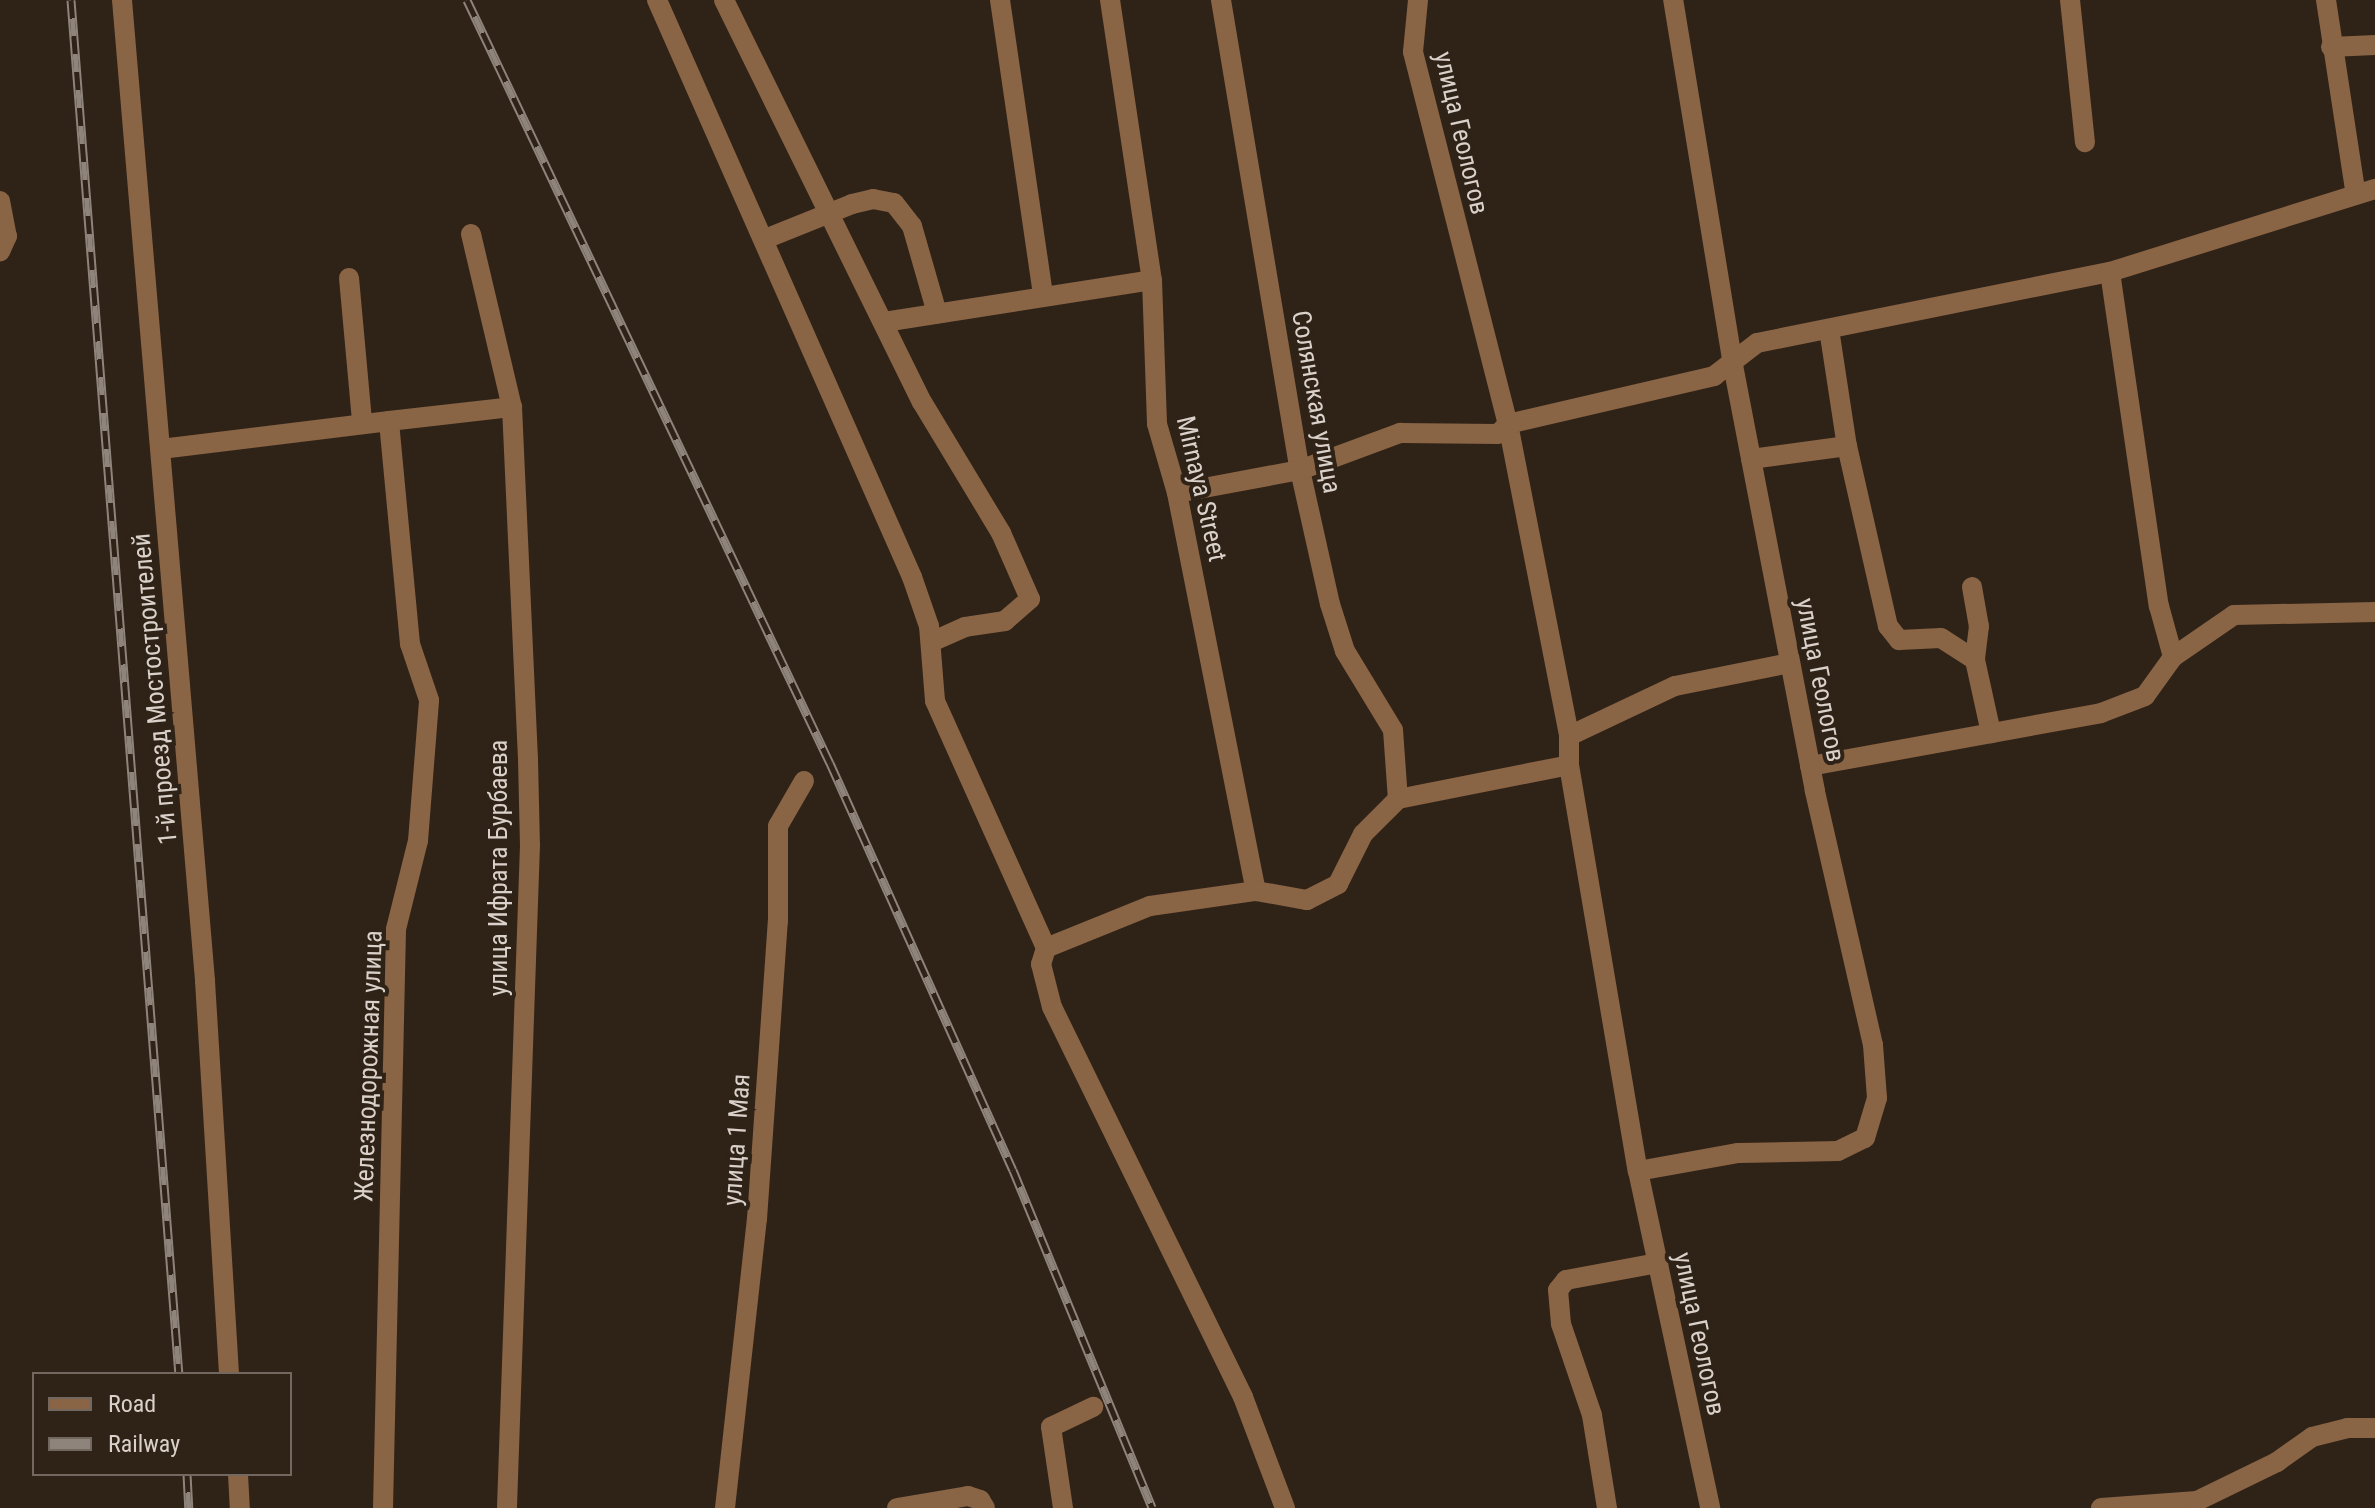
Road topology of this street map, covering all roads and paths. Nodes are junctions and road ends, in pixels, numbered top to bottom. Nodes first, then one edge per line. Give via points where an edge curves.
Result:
1 (122, 0) edge
2 (657, 0) edge
3 (724, 0) edge
4 (1000, 0) edge
5 (1110, 0) edge
6 (1221, 0) edge
7 (1418, 0) edge
8 (1673, 0) edge
9 (2070, 0) edge
10 (2326, 0) edge
11 (2375, 45) edge
12 (2331, 47) junction
13 (2085, 142) dead end
14 (2366, 192) edge
15 (0, 201) edge
16 (828, 214) junction
17 (471, 234) dead end
18 (765, 239) junction
19 (0, 252) edge
20 (2110, 272) junction
21 (349, 278) dead end
22 (1152, 280) junction
23 (1043, 295) junction
24 (937, 313) junction
25 (884, 322) junction
26 (1829, 329) junction
27 (1732, 359) junction
28 (512, 407) junction
29 (362, 420) junction
30 (389, 421) junction
31 (1508, 424) junction
32 (1847, 446) junction
33 (161, 449) junction
34 (1751, 459) junction
35 (1300, 470) junction
36 (1177, 493) junction
37 (1972, 587) dead end
38 (2375, 612) edge
39 (932, 642) junction
40 (2173, 657) junction
41 (1975, 660) junction
42 (1790, 663) junction
43 (1991, 733) junction
44 (1569, 736) junction
45 (1569, 765) junction
46 (1810, 766) junction
47 (804, 781) dead end
48 (1398, 799) junction
49 (1256, 891) junction
50 (1046, 948) junction
51 (1638, 1171) junction
52 (1658, 1263) junction
53 (229, 1372) edge
54 (1093, 1407) dead end
55 (2375, 1428) edge
56 (238, 1476) edge
57 (240, 1508) edge
58 (383, 1508) edge
59 (507, 1508) edge
60 (725, 1508) edge
61 (897, 1508) edge
62 (985, 1508) edge
63 (1063, 1508) edge
64 (1285, 1508) edge
65 (1607, 1508) edge
66 (1710, 1508) edge
67 (2101, 1508) edge

1 - 33 street, 1-й проезд Мостостроителей
2 - 18 street
3 - 16 street
4 - 23 street
5 - 22 street, Mirnaya Street
6 - 35 street, Солянская улица
7 - 31 street, улица Геологов via 1413,52
8 - 27 street, улица Геологов
9 - 13 street
10 - 12 street
11 - 12 street
12 - 14 street
14 - 20 street
15 - 19 street via 7,236
16 - 18 street
16 - 24 street via 873,199 894,203 912,226
16 - 25 street
17 - 28 street, улица Ифрата Бурбаева
18 - 39 street via 912,577
20 - 26 street
20 - 40 street via 2159,606
21 - 29 street
22 - 23 street
22 - 36 street, Mirnaya Street via 1157,424
23 - 24 street
24 - 25 street
25 - 39 street via 922,402 1001,533 1030,599 1005,621 965,627
26 - 27 street via 1757,343
26 - 32 street
27 - 31 street via 1714,376
27 - 34 street, улица Геологов
28 - 30 street
28 - 59 street, улица Ифрата Бурбаева via 530,845
29 - 30 street
29 - 33 street
30 - 58 street, Железнодорожная улица via 410,644 429,700 418,841 396,929
31 - 35 street via 1498,434 1400,433
31 - 44 street, улица Геологов
32 - 34 street
32 - 41 street via 1888,626 1899,640 1941,638
33 - 53 street, 1-й проезд Мостостроителей via 205,981
34 - 42 street, улица Геологов
35 - 36 street
35 - 48 street, Солянская улица via 1345,651 1393,730
36 - 49 street, Mirnaya Street
37 - 41 street via 1979,626
38 - 40 street via 2234,615
39 - 50 street via 935,701
40 - 43 street via 2145,696 2101,713
41 - 43 street
42 - 44 street via 1675,686
42 - 46 street, улица Геологов
43 - 46 street
44 - 45 street, улица Геологов
45 - 48 street
45 - 51 street, улица Геологов
46 - 51 street, улица Геологов via 1873,1045 1877,1098 1865,1138 1838,1151 1738,1153
47 - 60 street, улица 1 Мая via 778,826 778,921 757,1219
48 - 49 street via 1363,834 1345,874 1330,891 1307,900
49 - 50 street via 1150,906
50 - 64 street via 1041,964 1052,1007 1243,1397
51 - 52 street, улица Геологов
52 - 65 street via 1566,1280 1558,1290 1561,1324 1592,1415
52 - 66 street, улица Геологов
54 - 63 street via 1051,1427
55 - 67 street via 2312,1437 2277,1462 2197,1501
56 - 57 street
61 - 62 street via 968,1496

